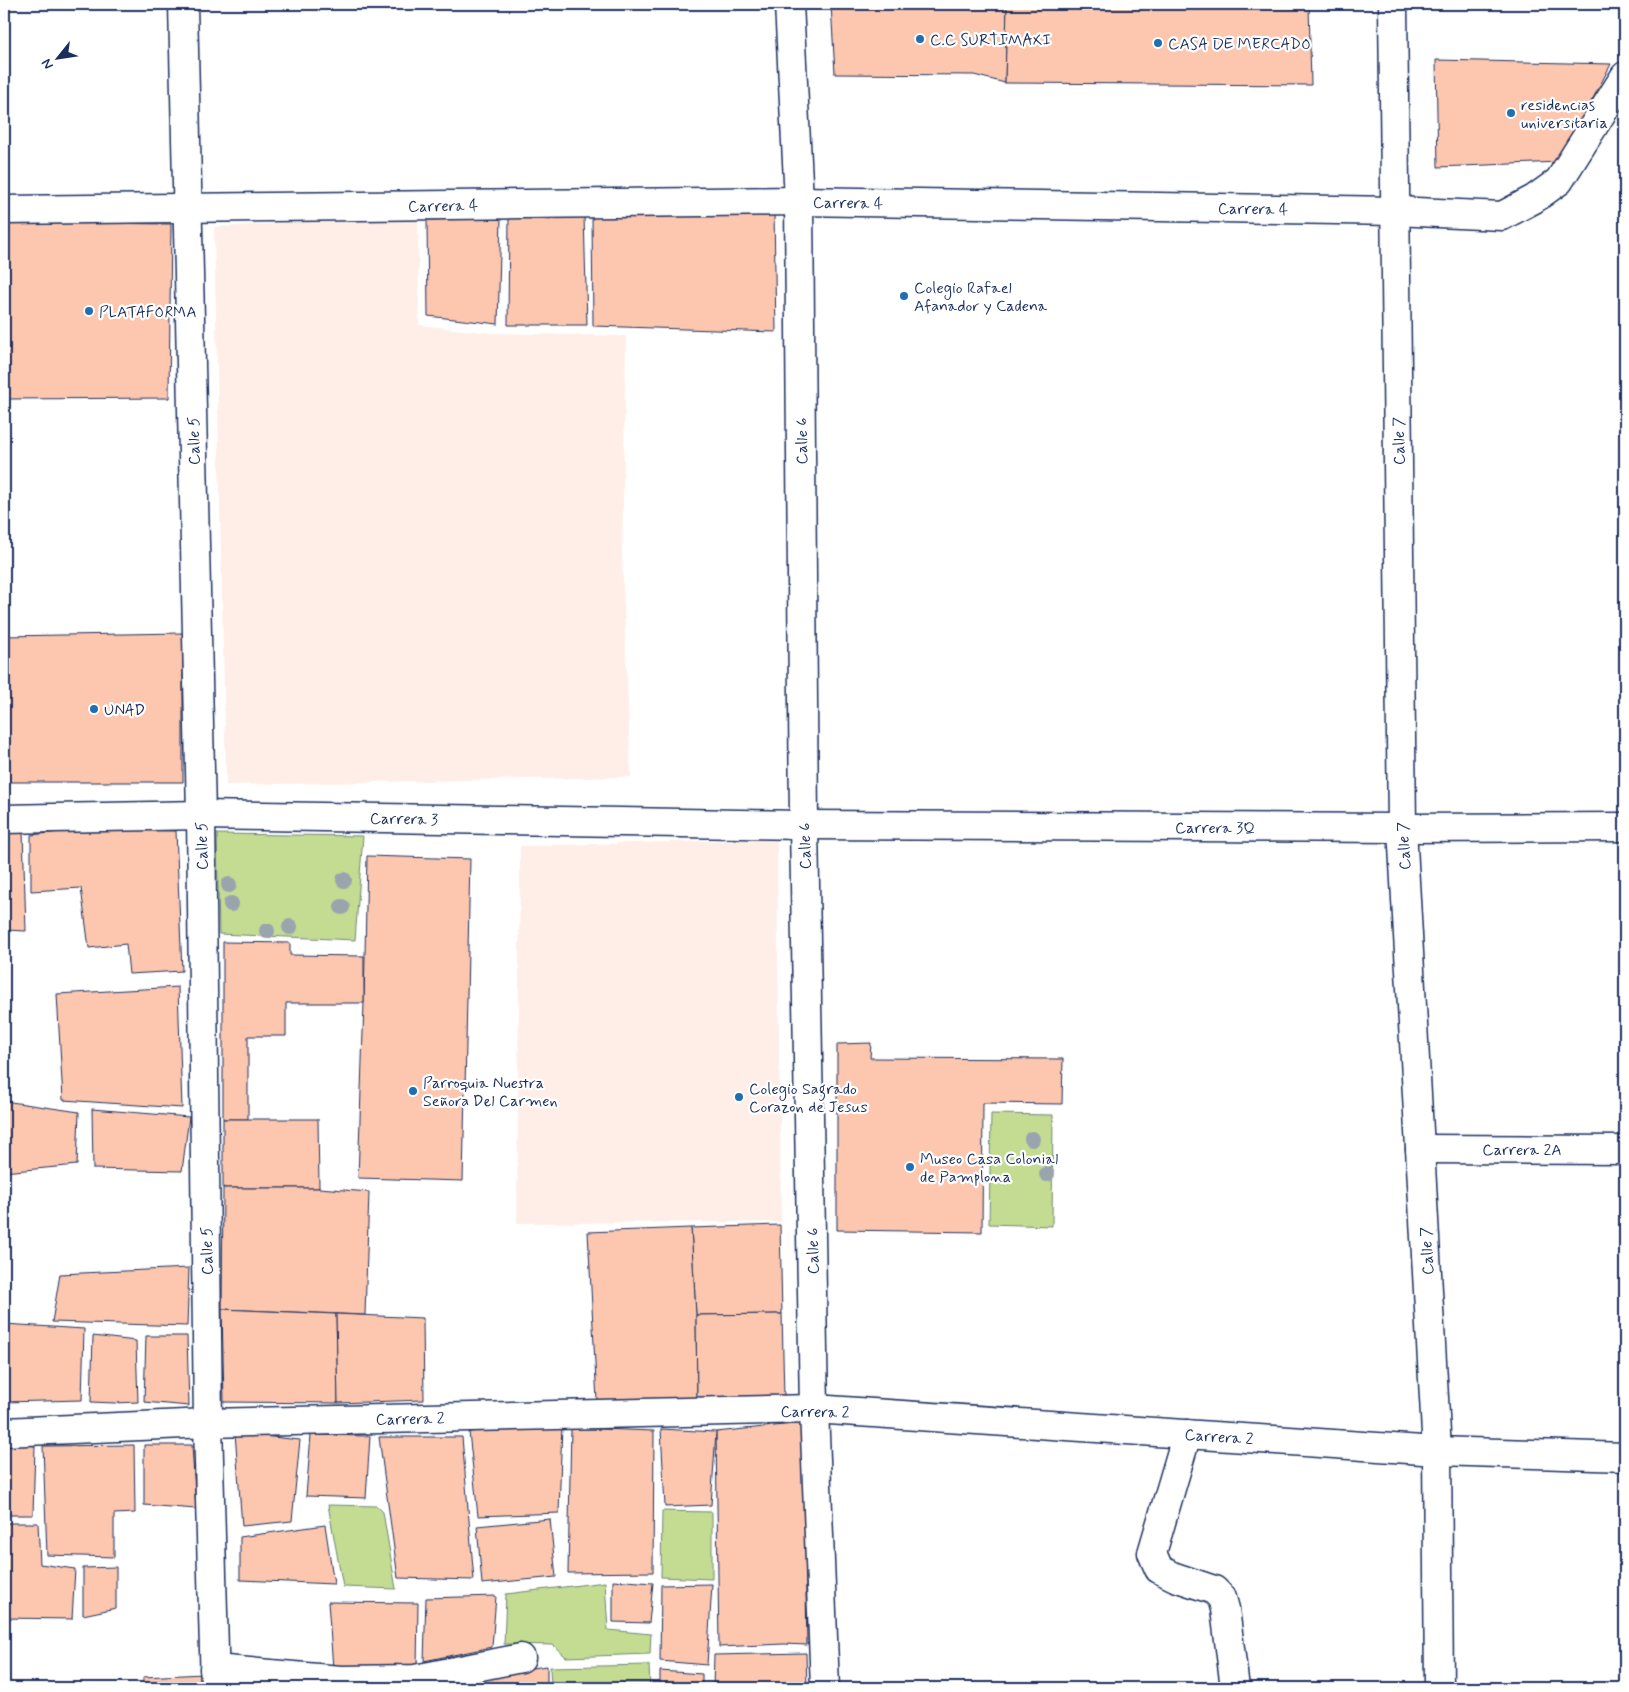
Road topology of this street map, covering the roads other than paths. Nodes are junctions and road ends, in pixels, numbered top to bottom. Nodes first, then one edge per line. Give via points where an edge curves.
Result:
1 (183, 4) edge
2 (789, 4) edge
3 (1393, 4) edge
4 (1625, 76) edge
5 (799, 201) junction
6 (188, 207) junction
7 (4, 210) edge
8 (1395, 211) junction
9 (201, 815) junction
10 (4, 819) edge
11 (804, 825) junction
12 (1625, 827) edge
13 (1402, 828) junction
14 (1420, 1149) junction
15 (1625, 1150) edge
16 (814, 1409) junction
17 (208, 1422) junction
18 (4, 1432) edge
19 (1187, 1434) junction
20 (1437, 1451) junction
21 (1625, 1457) edge
22 (521, 1658) dead end
23 (214, 1678) edge
24 (825, 1688) edge
25 (1235, 1688) edge
26 (1439, 1688) edge

1 - 6 street, Calle 5
2 - 5 street, Calle 6
3 - 8 street, Calle 7
4 - 8 street, Carrera 4 via 1559,181 1534,199 1502,216
5 - 6 street, Carrera 4
5 - 8 street, Carrera 4
5 - 11 street, Calle 6
6 - 7 street, Carrera 4
6 - 9 street, Calle 5
8 - 13 street, Calle 7
9 - 10 street, Carrera 3
9 - 11 street, Carrera 3
9 - 17 street, Calle 5
11 - 13 street, Carrera 3Q
11 - 16 street, Calle 6
12 - 13 street, Carrera 3Q
13 - 14 street, Calle 7
14 - 15 street, Carrera 2A
14 - 20 street, Calle 7
16 - 17 street, Carrera 2
16 - 19 street, Carrera 2
16 - 24 street, Calle 6
17 - 18 street, Carrera 2
17 - 23 street, Calle 5
19 - 20 street, Carrera 2
19 - 25 street via 1152,1553 1159,1569 1214,1590 1222,1598
20 - 21 street, Carrera 2
20 - 26 street, Calle 7
22 - 23 street via 415,1679

